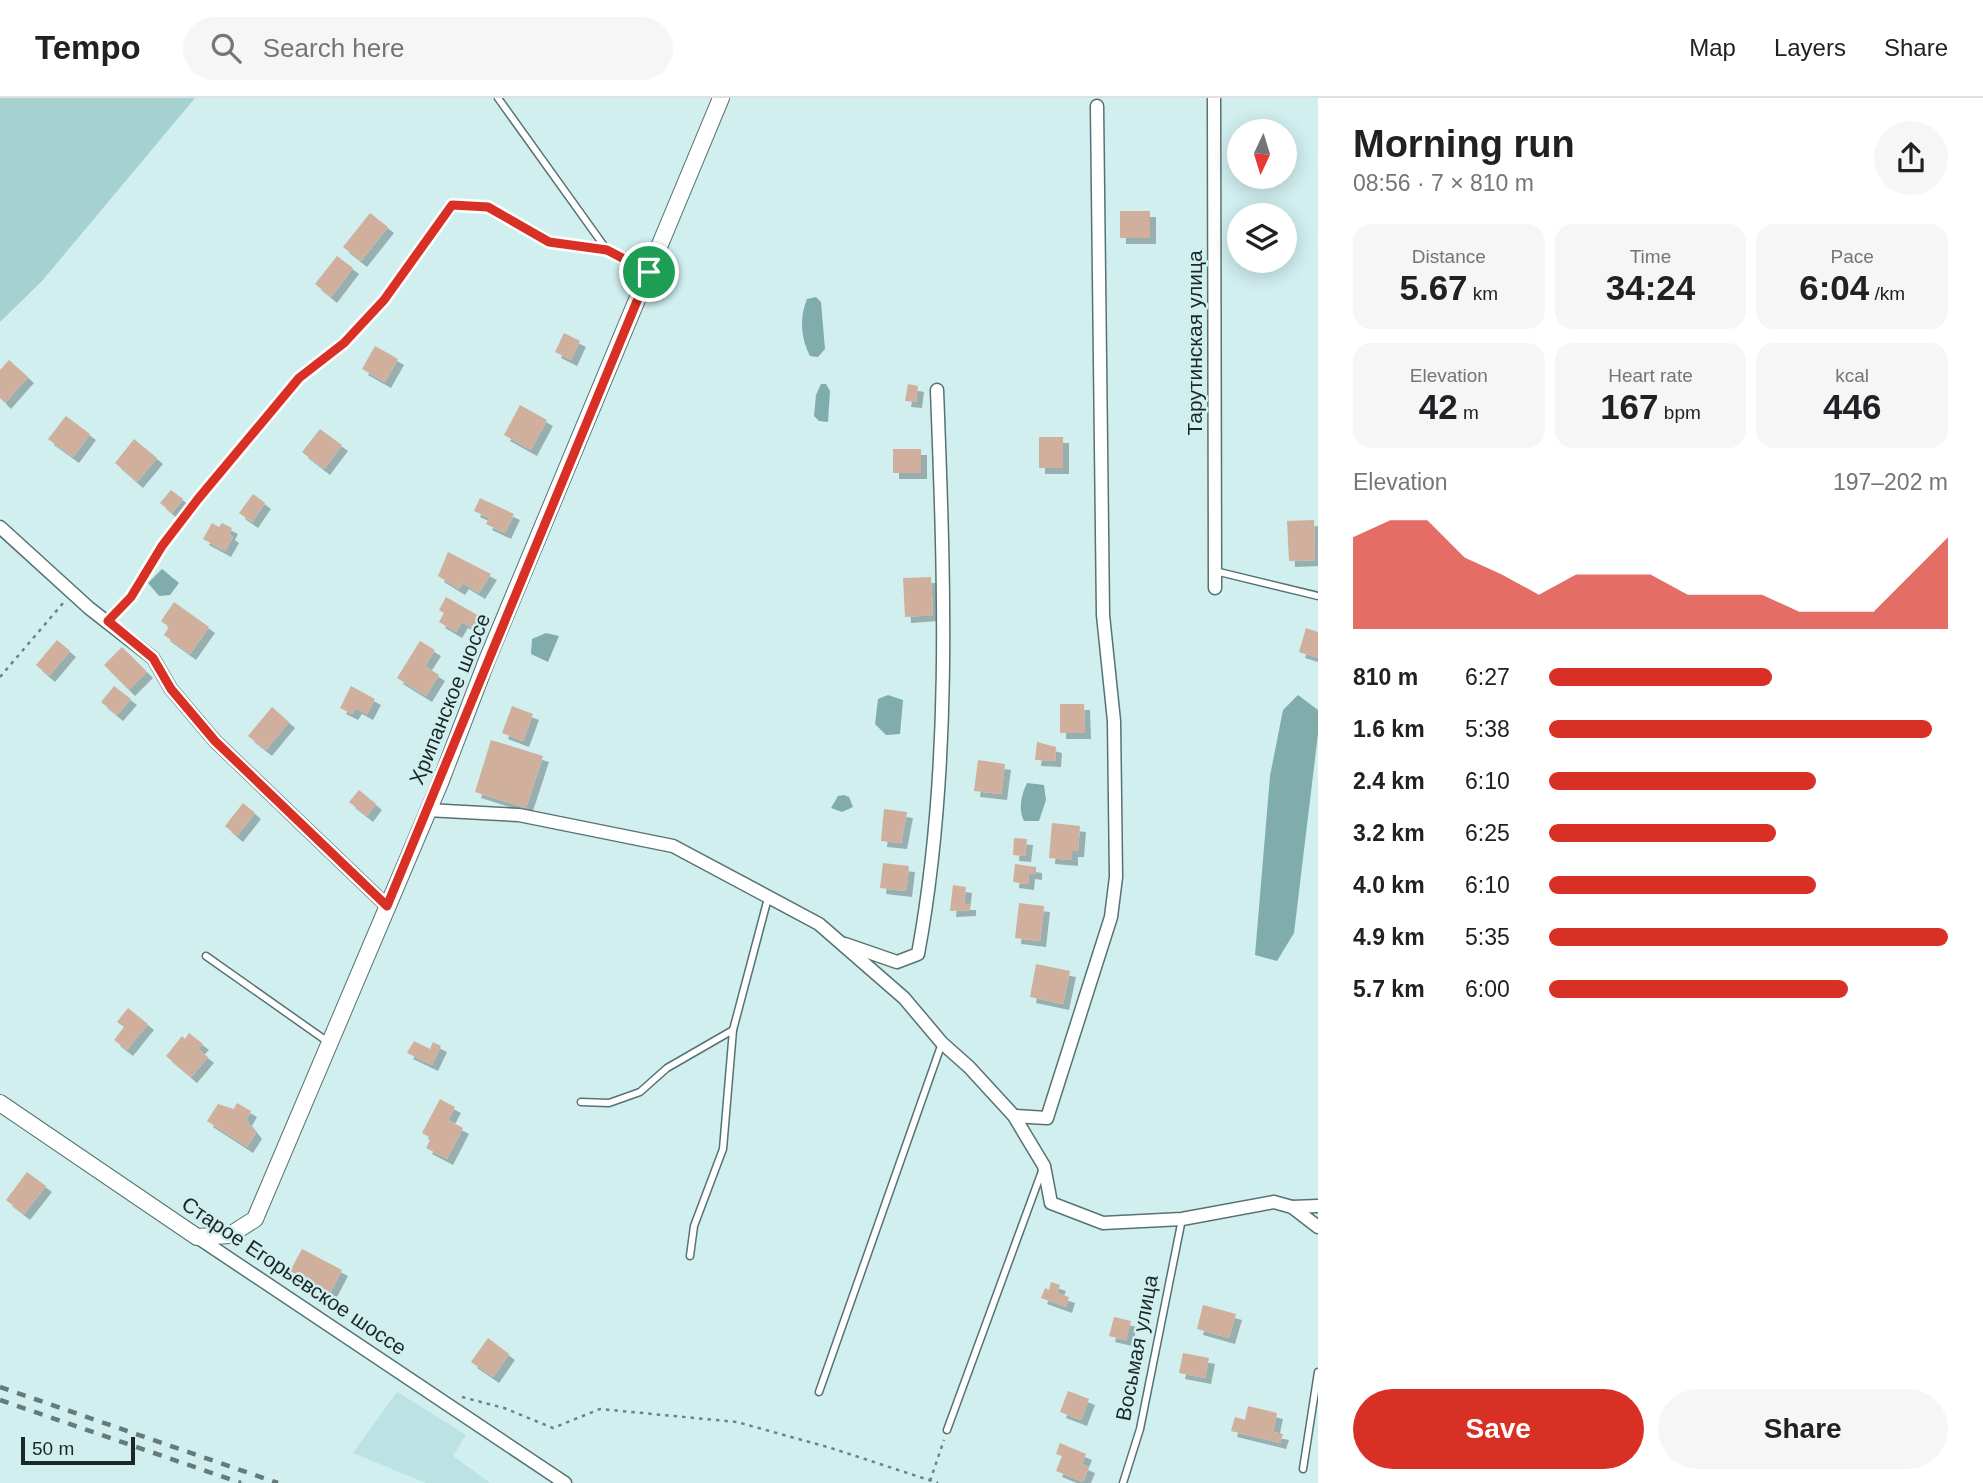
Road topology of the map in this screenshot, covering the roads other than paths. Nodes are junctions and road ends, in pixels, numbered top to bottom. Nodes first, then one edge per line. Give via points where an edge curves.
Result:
1 (498, 98) edge
2 (721, 98) edge
3 (1214, 98) edge
4 (1097, 106) dead end
5 (607, 250) junction
6 (649, 272) junction
7 (937, 390) dead end
8 (236, 456) road end
9 (0, 527) edge
10 (1215, 571) junction
11 (1215, 588) dead end
12 (1318, 596) edge
13 (427, 810) junction
14 (769, 896) junction
15 (387, 906) junction
16 (839, 941) junction
17 (206, 956) dead end
18 (733, 1030) junction
19 (329, 1043) junction
20 (942, 1043) junction
21 (581, 1102) dead end
22 (0, 1103) edge
23 (1014, 1116) junction
24 (1044, 1166) junction
25 (1318, 1206) edge
26 (1292, 1207) junction
27 (1182, 1219) junction
28 (1318, 1227) edge
29 (197, 1237) junction
30 (690, 1256) dead end
31 (1318, 1372) edge
32 (818, 1392) dead end
33 (947, 1430) road end
34 (1303, 1469) dead end
35 (565, 1483) edge
36 (1123, 1483) edge

1 - 5 lane
2 - 6 main road, Хрипанское шоссе
3 - 10 street, Тарутинская улица
4 - 23 street via 1103,615 1114,721 1116,877 1111,917 1047,1118
5 - 6 lane
5 - 8 lane via 549,242 488,207 452,205 384,300 344,343 299,378
6 - 13 main road, Хрипанское шоссе
7 - 16 street via 942,675 927,905 918,954 897,962
9 - 15 street via 153,658 171,689 215,741
10 - 11 street, Тарутинская улица
10 - 12 lane
13 - 14 street via 519,816 673,846
13 - 15 main road, Хрипанское шоссе
14 - 16 street
14 - 18 lane
15 - 19 main road, Хрипанское шоссе
16 - 20 street via 904,998
17 - 19 lane
18 - 21 lane via 667,1068 640,1092 609,1103
18 - 30 lane via 723,1149 694,1226
19 - 29 main road, Хрипанское шоссе via 255,1219 230,1235
20 - 23 street
20 - 32 lane
22 - 29 main road, Старое Егорьевское шоссе
23 - 24 street
24 - 27 street via 1051,1203 1104,1223
24 - 33 lane
25 - 26 street
26 - 27 street via 1274,1202
26 - 28 street
27 - 36 lane, Восьмая улица via 1140,1429
29 - 35 street, Старое Егорьевское шоссе
31 - 34 lane

